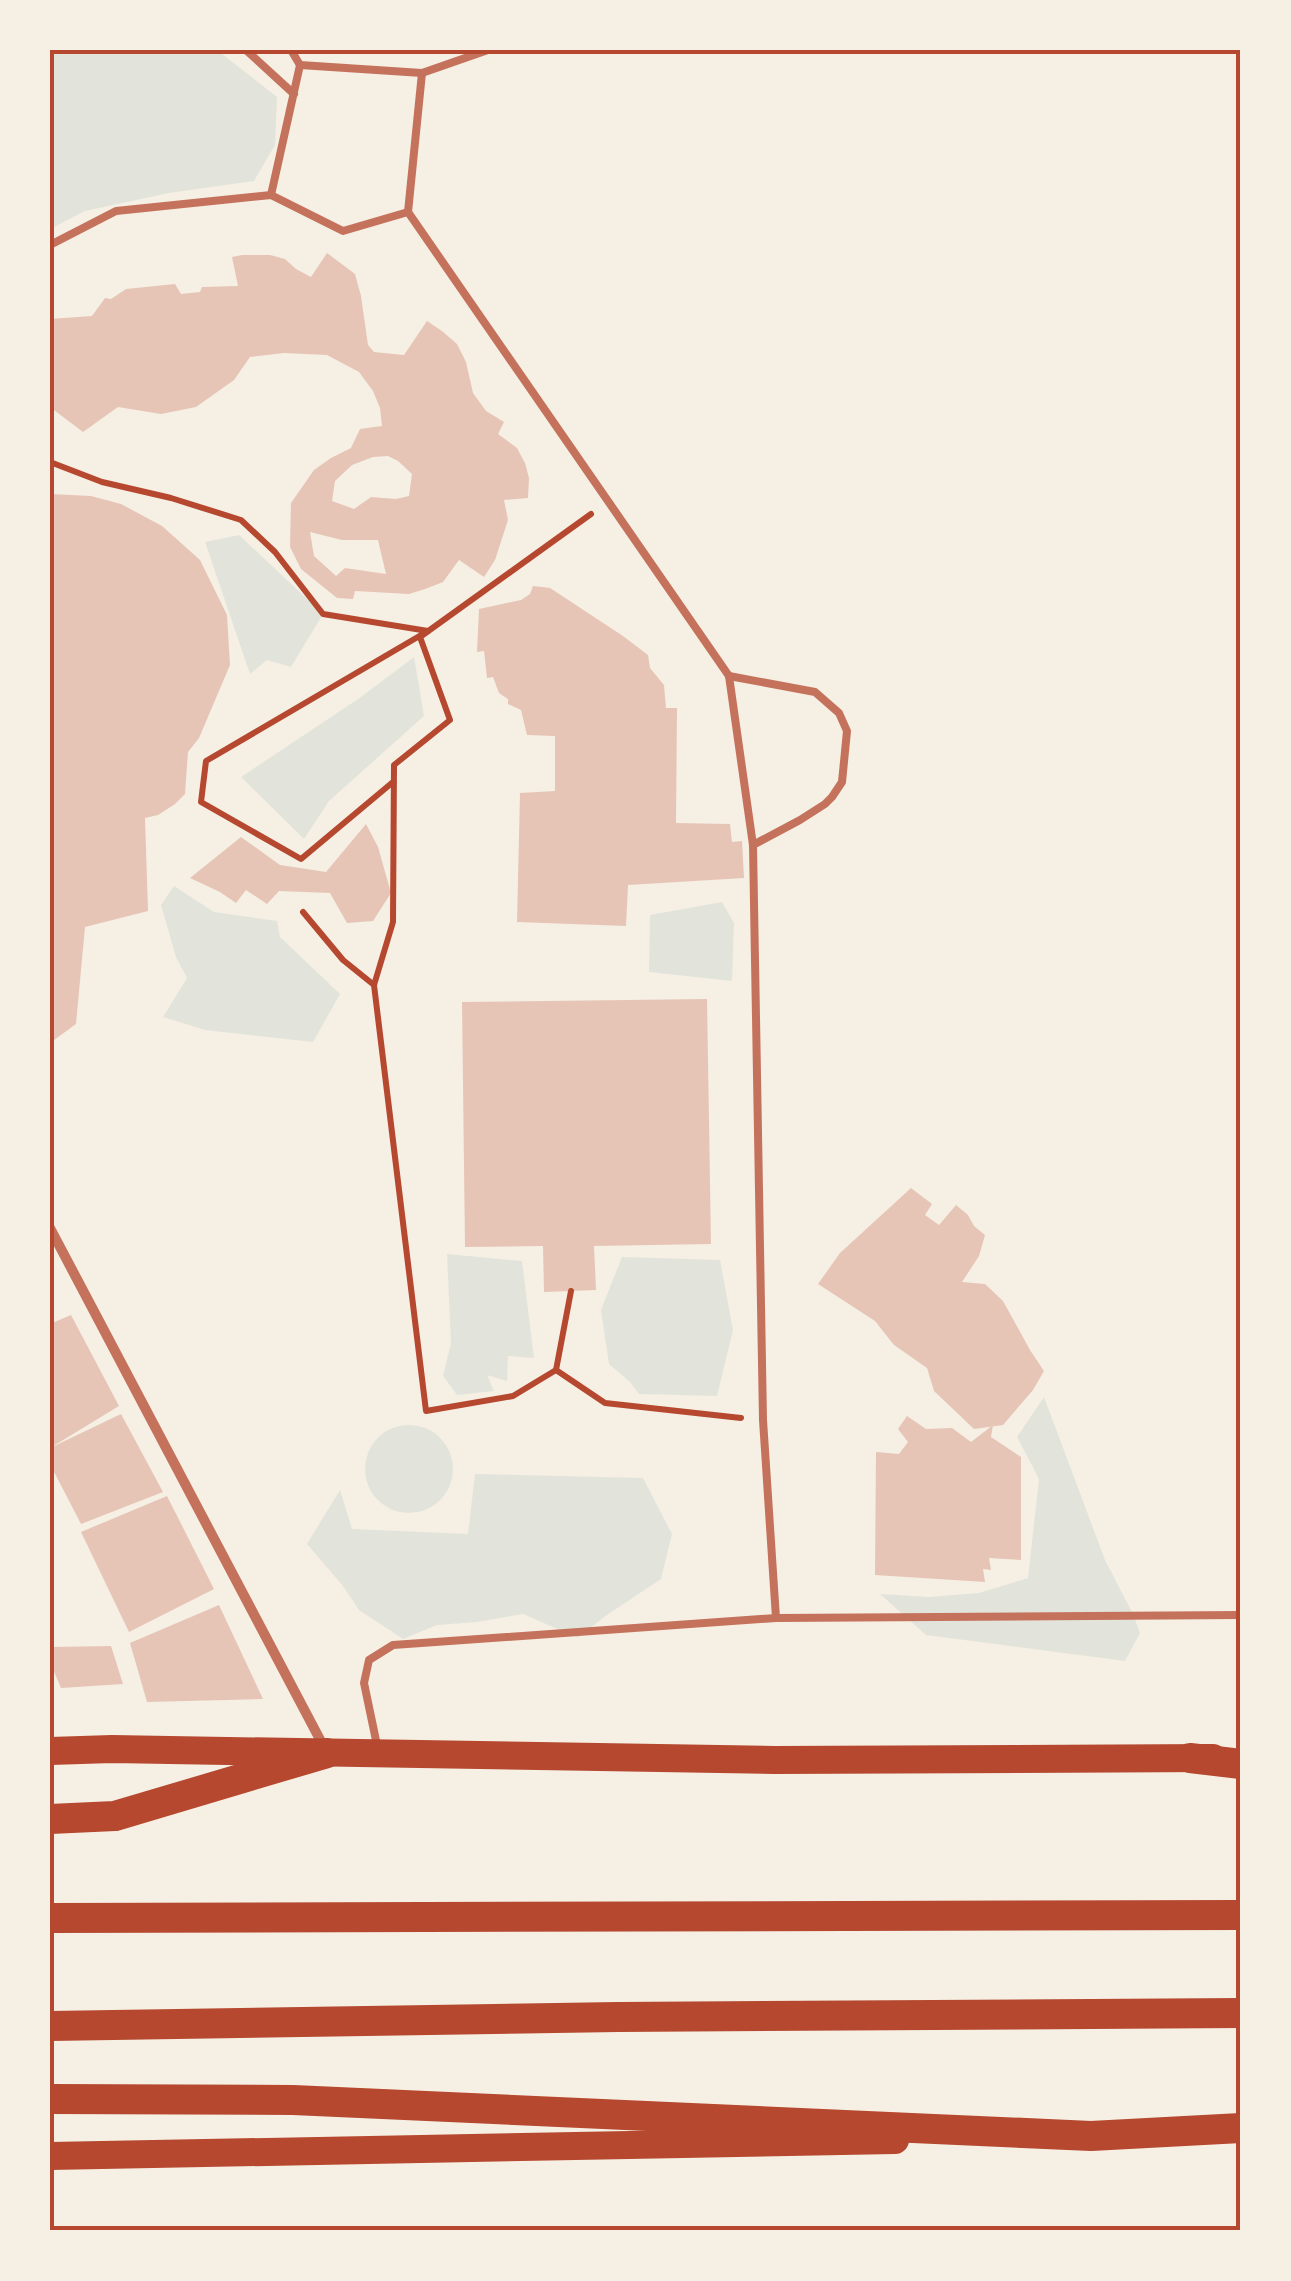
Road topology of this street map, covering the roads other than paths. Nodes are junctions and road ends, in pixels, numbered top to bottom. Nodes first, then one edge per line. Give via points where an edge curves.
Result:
1 (246, 50) edge
2 (291, 50) edge
3 (488, 50) edge
4 (300, 65) junction
5 (422, 73) junction
6 (294, 94) junction
7 (272, 194) junction
8 (408, 212) junction
9 (50, 245) edge
10 (729, 676) junction
11 (753, 845) junction
12 (50, 1228) edge
13 (1241, 1615) edge
14 (776, 1618) junction
15 (50, 1750) edge
16 (327, 1753) junction
17 (379, 1754) junction
18 (1190, 1758) joint
19 (1241, 1761) edge
20 (50, 1820) edge
21 (1241, 1915) edge
22 (50, 1918) edge
23 (1241, 2013) edge
24 (50, 2026) edge
25 (50, 2099) edge
26 (1241, 2128) edge
27 (1091, 2136) junction
28 (1241, 2138) edge
29 (50, 2156) edge

1 - 6 lane
2 - 4 lane
3 - 5 lane
4 - 5 lane
4 - 6 lane
5 - 8 lane
6 - 7 lane
7 - 8 lane via 344,230
7 - 9 lane via 116,211
8 - 10 lane
10 - 11 lane
10 - 11 lane via 815,692 840,714 847,732 842,782 832,797
11 - 14 lane via 763,1420
12 - 16 street
13 - 14 lane
14 - 17 lane via 393,1645 369,1660 364,1683
15 - 16 highway
16 - 17 highway
16 - 20 highway via 115,1816
17 - 18 highway
18 - 19 highway
21 - 22 highway
23 - 24 highway
25 - 27 highway via 293,2100
26 - 27 highway
27 - 28 highway
27 - 29 highway

